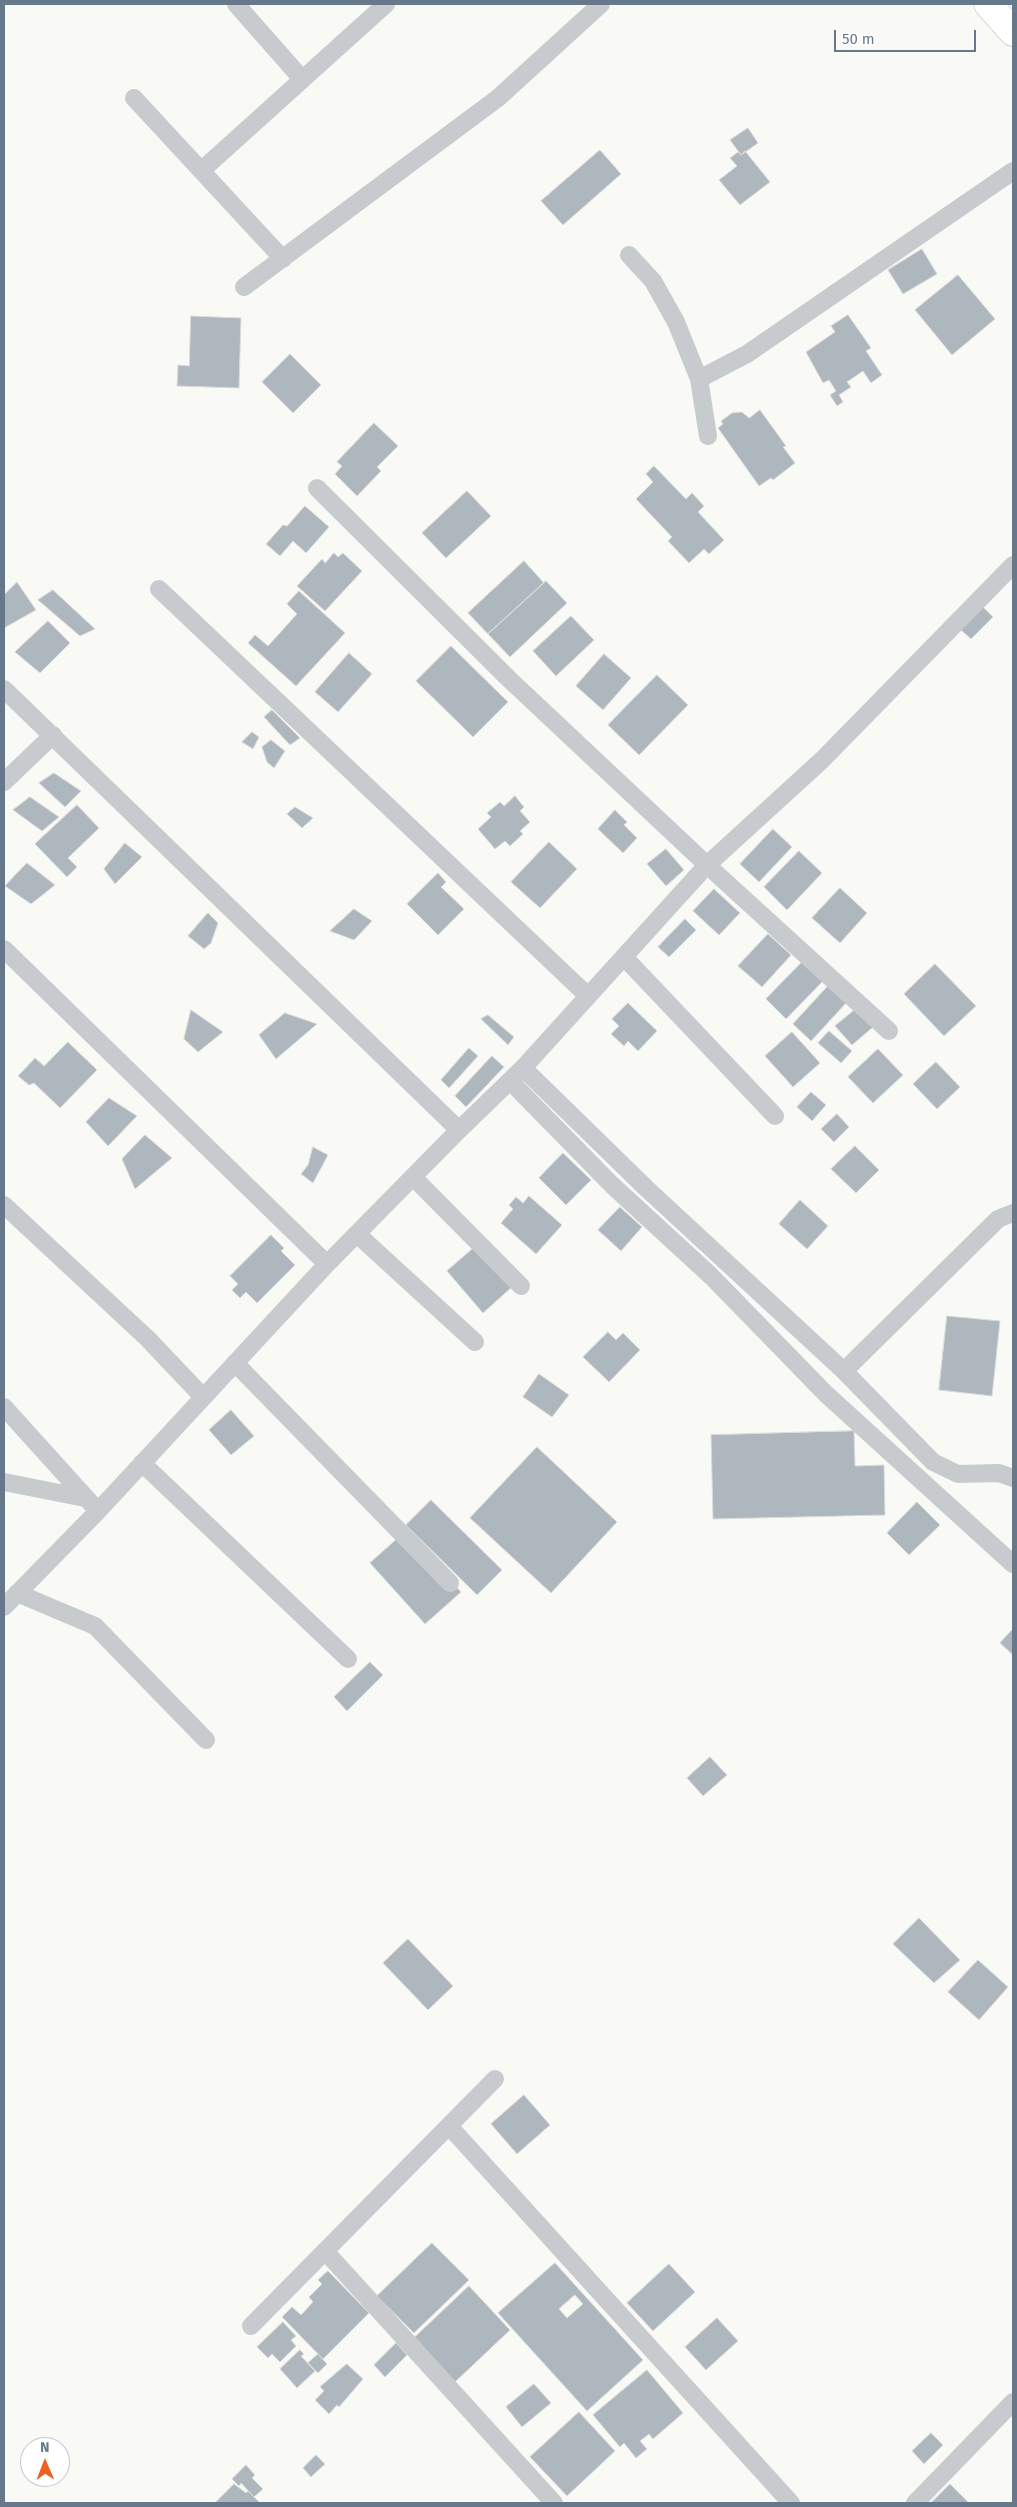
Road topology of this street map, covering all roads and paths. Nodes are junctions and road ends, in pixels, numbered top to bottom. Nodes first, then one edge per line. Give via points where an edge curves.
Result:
1 (236, 4) edge
2 (386, 4) edge
3 (600, 4) edge
4 (988, 4) edge
5 (1013, 32) edge
6 (302, 79) junction
7 (134, 98) dead end
8 (202, 170) junction
9 (1013, 170) edge
10 (629, 255) dead end
11 (283, 259) junction
12 (244, 287) dead end
13 (699, 378) junction
14 (708, 436) dead end
15 (317, 488) dead end
16 (1013, 565) edge
17 (159, 589) dead end
18 (4, 689) edge
19 (52, 735) junction
20 (4, 782) edge
21 (707, 865) junction
22 (4, 949) edge
23 (624, 957) junction
24 (588, 996) junction
25 (889, 1031) dead end
26 (523, 1068) junction
27 (510, 1081) junction
28 (775, 1116) dead end
29 (459, 1130) junction
30 (413, 1177) junction
31 (4, 1205) edge
32 (1013, 1213) edge
33 (357, 1234) junction
34 (328, 1264) junction
35 (521, 1286) dead end
36 (474, 1342) dead end
37 (235, 1363) junction
38 (844, 1371) junction
39 (203, 1397) junction
40 (4, 1407) edge
41 (142, 1463) junction
42 (1013, 1478) edge
43 (4, 1482) edge
44 (85, 1498) junction
45 (98, 1511) junction
46 (1013, 1564) edge
47 (450, 1583) dead end
48 (17, 1593) junction
49 (4, 1607) edge
50 (348, 1659) dead end
51 (206, 1740) dead end
52 (495, 2079) dead end
53 (449, 2126) junction
54 (325, 2251) junction
55 (251, 2326) dead end
56 (1013, 2402) edge
57 (554, 2503) edge
58 (791, 2503) edge
59 (915, 2503) edge

1 - 6 street
2 - 6 street
3 - 11 street via 491,104
4 - 5 main road
6 - 8 street
7 - 8 street
8 - 11 street
9 - 13 street via 747,354
10 - 13 street via 653,281 676,322
11 - 12 street
13 - 14 street
15 - 21 street via 509,679
16 - 21 street via 822,760
17 - 24 street
18 - 19 street
19 - 20 street
19 - 29 street
21 - 23 street
21 - 25 street
22 - 34 street
23 - 24 street
23 - 28 street
24 - 26 street
26 - 27 street
26 - 38 street via 646,1188
27 - 29 street
27 - 46 street via 612,1185 711,1276 826,1394
29 - 30 street
30 - 33 street
30 - 35 street
31 - 39 street via 148,1339
32 - 38 street via 998,1219
33 - 34 street
33 - 36 street
34 - 37 street
37 - 39 street
37 - 47 street
38 - 42 street via 933,1462 958,1474 998,1473
39 - 41 street
40 - 44 street
41 - 45 street
41 - 50 street
43 - 44 street
44 - 45 street
45 - 48 street
48 - 49 street
48 - 51 street via 95,1626
52 - 53 street
53 - 54 street
53 - 58 street
54 - 55 street
54 - 57 street
56 - 59 street

